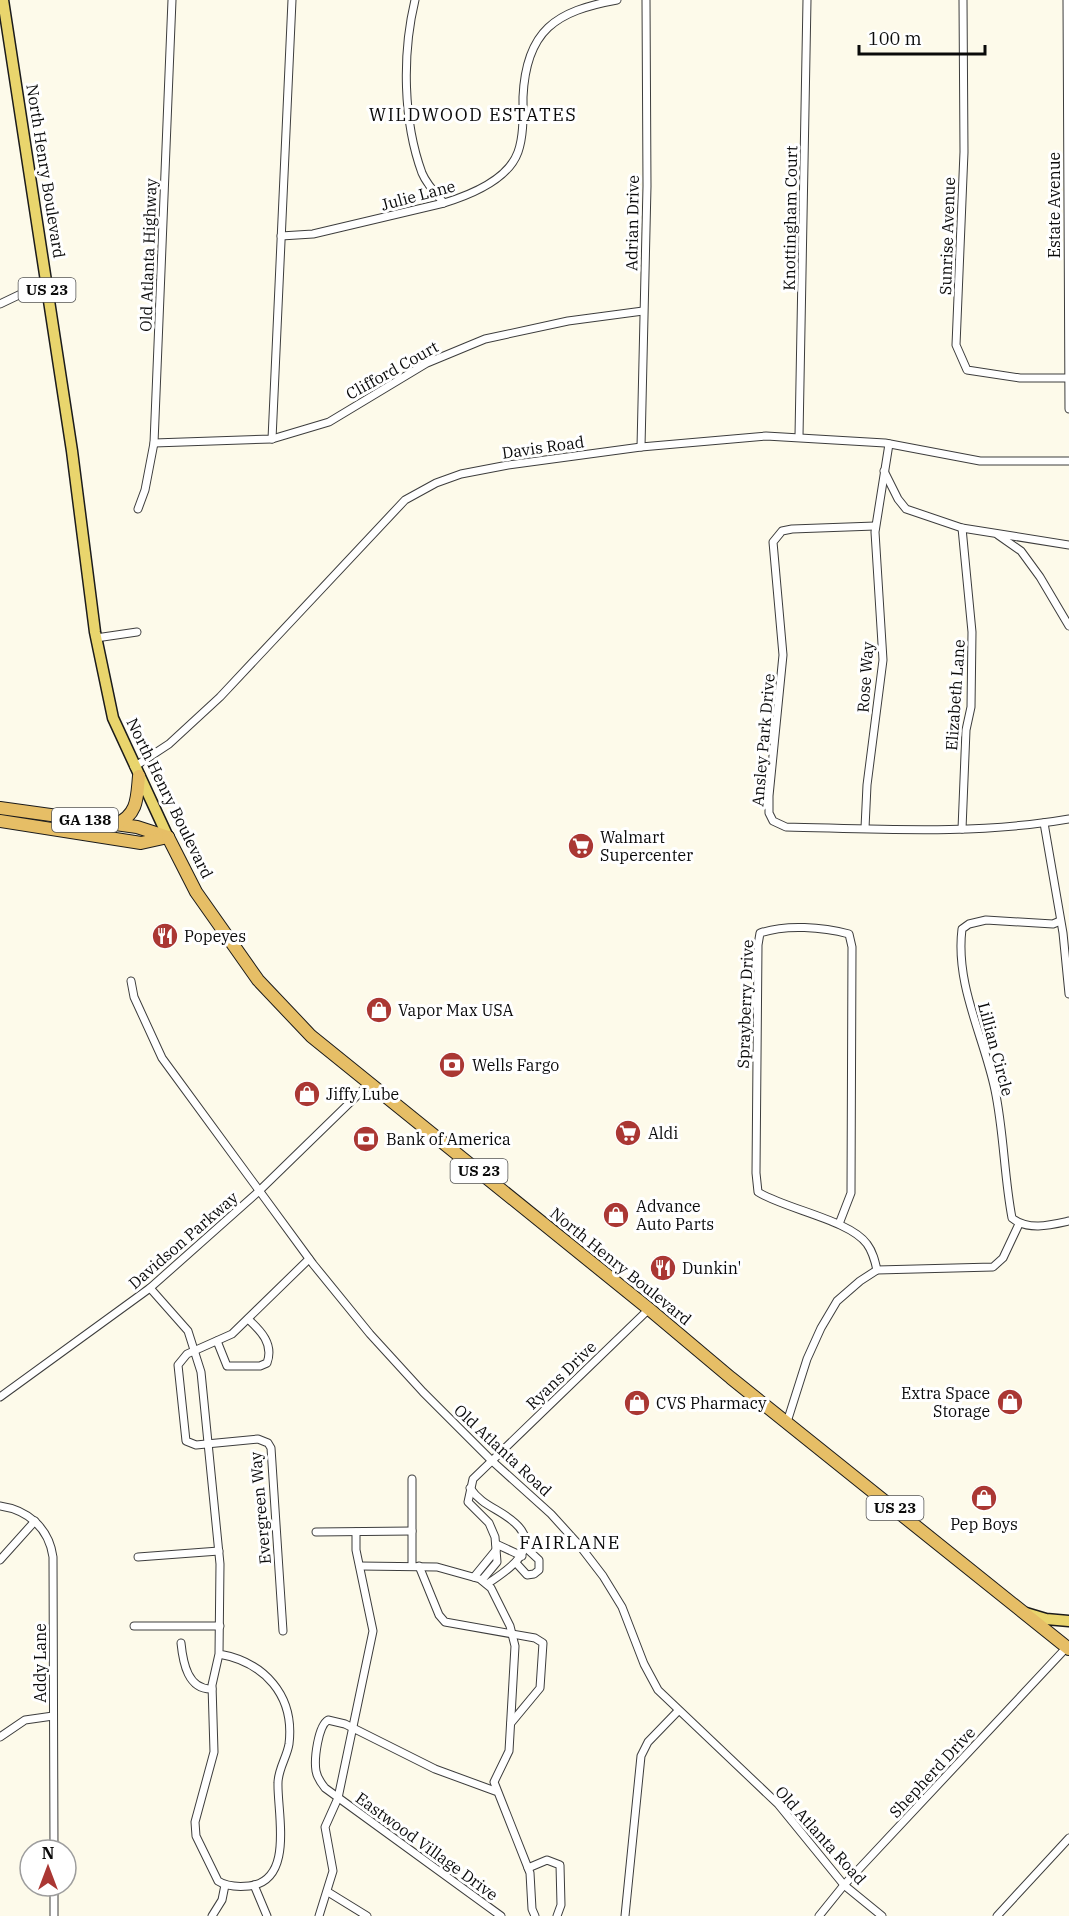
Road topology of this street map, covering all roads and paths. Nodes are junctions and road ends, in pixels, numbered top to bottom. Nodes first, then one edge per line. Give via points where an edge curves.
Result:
1 (3, 0) edge
2 (171, 0) edge
3 (292, 0) edge
4 (415, 0) edge
5 (617, 0) edge
6 (646, 0) edge
7 (807, 0) edge
8 (963, 0) edge
9 (1067, 0) edge
10 (444, 203) junction
11 (281, 236) junction
12 (46, 282) junction
13 (0, 304) edge
14 (643, 311) junction
15 (1068, 378) edge
16 (1069, 409) edge
17 (799, 436) junction
18 (272, 439) junction
19 (154, 442) junction
20 (890, 444) junction
21 (641, 447) junction
22 (1069, 461) edge
23 (884, 471) junction
24 (138, 509) dead end
25 (875, 526) junction
26 (962, 528) junction
27 (995, 533) junction
28 (1069, 545) edge
29 (1069, 626) edge
30 (137, 632) dead end
31 (96, 638) junction
32 (137, 772) junction
33 (0, 808) edge
34 (1069, 819) edge
35 (0, 821) edge
36 (1044, 823) junction
37 (116, 824) junction
38 (865, 828) junction
39 (962, 829) junction
40 (168, 837) junction
41 (1060, 921) junction
42 (131, 981) dead end
43 (1069, 994) edge
44 (369, 1084) junction
45 (258, 1191) junction
46 (1069, 1221) edge
47 (839, 1224) junction
48 (1019, 1224) junction
49 (309, 1259) junction
50 (877, 1270) junction
51 (150, 1288) junction
52 (649, 1309) junction
53 (248, 1318) junction
54 (217, 1341) junction
55 (195, 1351) junction
56 (0, 1397) edge
57 (787, 1422) junction
58 (209, 1444) junction
59 (491, 1460) junction
60 (412, 1479) dead end
61 (470, 1488) junction
62 (0, 1506) edge
63 (35, 1521) junction
64 (412, 1531) junction
65 (316, 1532) dead end
66 (356, 1532) junction
67 (496, 1547) junction
68 (525, 1547) junction
69 (219, 1551) junction
70 (522, 1556) junction
71 (138, 1557) dead end
72 (0, 1560) edge
73 (517, 1564) junction
74 (360, 1566) junction
75 (416, 1566) junction
76 (474, 1577) junction
77 (485, 1582) junction
78 (1023, 1612) junction
79 (1069, 1621) edge
80 (134, 1626) dead end
81 (220, 1626) junction
82 (283, 1631) dead end
83 (513, 1635) junction
84 (181, 1643) dead end
85 (1068, 1647) edge
86 (219, 1654) junction
87 (212, 1689) junction
88 (678, 1711) junction
89 (53, 1716) junction
90 (511, 1723) junction
91 (353, 1727) junction
92 (0, 1737) edge
93 (495, 1791) junction
94 (338, 1798) junction
95 (54, 1838) edge
96 (1069, 1838) edge
97 (528, 1868) junction
98 (225, 1885) junction
99 (254, 1885) junction
100 (844, 1885) junction
101 (328, 1892) junction
102 (54, 1898) edge
103 (54, 1916) edge
104 (212, 1916) edge
105 (267, 1916) edge
106 (319, 1916) edge
107 (367, 1916) edge
108 (501, 1916) edge
109 (536, 1916) edge
110 (558, 1916) edge
111 (625, 1916) edge
112 (819, 1916) edge
113 (882, 1916) edge
114 (997, 1916) edge

1 - 12 main road, North Henry Boulevard / US 23
2 - 19 street, Old Atlanta Highway
3 - 11 street
4 - 10 street via 410,20 409,116 423,174
5 - 10 street, Julie Lane via 587,5 554,20 527,61 518,153 503,173 478,190
6 - 14 street, Adrian Drive
7 - 17 street, Knottingham Court
8 - 15 street, Sunrise Avenue via 964,152 956,345 967,370 1020,378
9 - 15 street, Estate Avenue
10 - 11 street, Julie Lane via 313,234
11 - 18 street
12 - 13 street
12 - 31 main road, North Henry Boulevard / US 23
14 - 18 street, Clifford Court via 485,339 427,363 328,422
14 - 21 street, Adrian Drive
15 - 16 street, Estate Avenue
17 - 20 street, Davis Road
17 - 21 street, Davis Road
18 - 19 street, Clifford Court
19 - 24 street, Old Atlanta Highway
20 - 22 street, Davis Road via 980,461
20 - 23 street, Rose Way
21 - 32 street, Davis Road via 461,474 405,500 220,697
23 - 25 street, Rose Way
23 - 26 street via 906,509
25 - 38 street, Rose Way via 882,660
25 - 38 street, Ansley Park Drive via 792,529 782,531 773,542 783,655 769,813 773,821 786,827
26 - 27 street
26 - 39 street, Elizabeth Lane via 972,632
27 - 28 street
27 - 29 street via 1021,551
30 - 31 street
31 - 32 main road, North Henry Boulevard / US 23 via 113,718
32 - 37 highway via 134,809
32 - 40 main road, North Henry Boulevard / US 23
33 - 37 highway, GA 138
34 - 36 street, Ansley Park Drive
35 - 40 highway, GA 138 via 141,843
36 - 39 street, Ansley Park Drive
36 - 41 street
37 - 40 highway, GA 138
38 - 39 street, Ansley Park Drive
40 - 44 highway, North Henry Boulevard / US 23 via 196,892 258,980 311,1036
41 - 43 street
41 - 48 street, Lillian Circle via 1053,924 986,920 962,930 964,984 993,1081 1012,1218
42 - 45 street, Old Atlanta Road via 134,997 162,1058
44 - 45 street, Davidson Parkway
44 - 52 highway, North Henry Boulevard / US 23
45 - 49 street, Old Atlanta Road
45 - 51 street, Davidson Parkway
46 - 48 street via 1038,1226
47 - 47 street, Sprayberry Drive via 851,1193 852,947 849,934 834,930 774,928 760,933 758,945 758,1192
47 - 50 street, Sprayberry Drive via 866,1241
48 - 50 street via 1003,1258 993,1267
49 - 53 street, Evergreen Way
49 - 59 street, Old Atlanta Road via 369,1334
50 - 57 street via 837,1301 807,1359
51 - 55 street via 188,1331
51 - 56 street, Davidson Parkway
52 - 57 highway, North Henry Boulevard / US 23
52 - 59 street, Ryans Drive
53 - 54 street, Evergreen Way via 232,1334
53 - 54 street via 268,1345 267,1363 227,1366
54 - 55 street, Evergreen Way
55 - 58 street
55 - 58 street, Evergreen Way via 178,1365 185,1440 193,1445
57 - 78 highway, North Henry Boulevard / US 23
58 - 69 street
58 - 82 street, Evergreen Way via 258,1439 272,1448
59 - 61 street
59 - 88 street, Old Atlanta Road via 551,1514 603,1576 622,1608 658,1690
60 - 64 street
61 - 67 street via 468,1502 489,1523
61 - 68 street via 487,1506 515,1523 524,1536
62 - 63 street via 18,1510
63 - 72 street
63 - 89 street, Addy Lane via 48,1538 54,1561
64 - 66 street
64 - 75 street
65 - 66 street
66 - 74 street, Eastwood Village Drive
67 - 70 street
67 - 76 street
67 - 77 street via 496,1562
68 - 70 street
68 - 73 street via 539,1560 539,1570 526,1575
69 - 71 street
69 - 81 street
70 - 73 street
73 - 77 street
74 - 75 street
74 - 91 street, Eastwood Village Drive via 373,1626
75 - 76 street
75 - 83 street via 445,1622
76 - 77 street
77 - 83 street
78 - 79 main road
78 - 85 highway, North Henry Boulevard / US 23
80 - 81 street
81 - 86 street
83 - 90 street
83 - 90 street via 539,1640 544,1649 540,1688
84 - 87 street via 193,1682 198,1688
85 - 100 street, Shepherd Drive
86 - 87 street
86 - 99 street via 243,1660 263,1672 281,1693 288,1719 288,1746 278,1782 281,1844 270,1874
87 - 98 street via 214,1752 195,1827 215,1877
88 - 100 street, Old Atlanta Road via 778,1804
88 - 111 street via 648,1742 641,1756
89 - 92 street via 25,1720
89 - 95 street, Addy Lane
90 - 93 street via 509,1751 494,1778
91 - 93 street, Eastwood Village Drive via 435,1769
91 - 94 street, Eastwood Village Drive
91 - 94 street, Eastwood Village Drive via 330,1720 323,1725 316,1772 322,1785
93 - 97 street
94 - 101 street, Eastwood Village Drive via 325,1827 333,1871
94 - 108 street, Eastwood Village Drive
96 - 114 street
97 - 109 street
97 - 110 street via 547,1860 560,1865
98 - 99 street
98 - 104 street via 222,1900
99 - 105 street
100 - 112 street, Shepherd Drive
100 - 113 street, Old Atlanta Road
101 - 106 street, Eastwood Village Drive
101 - 107 street
102 - 103 street

